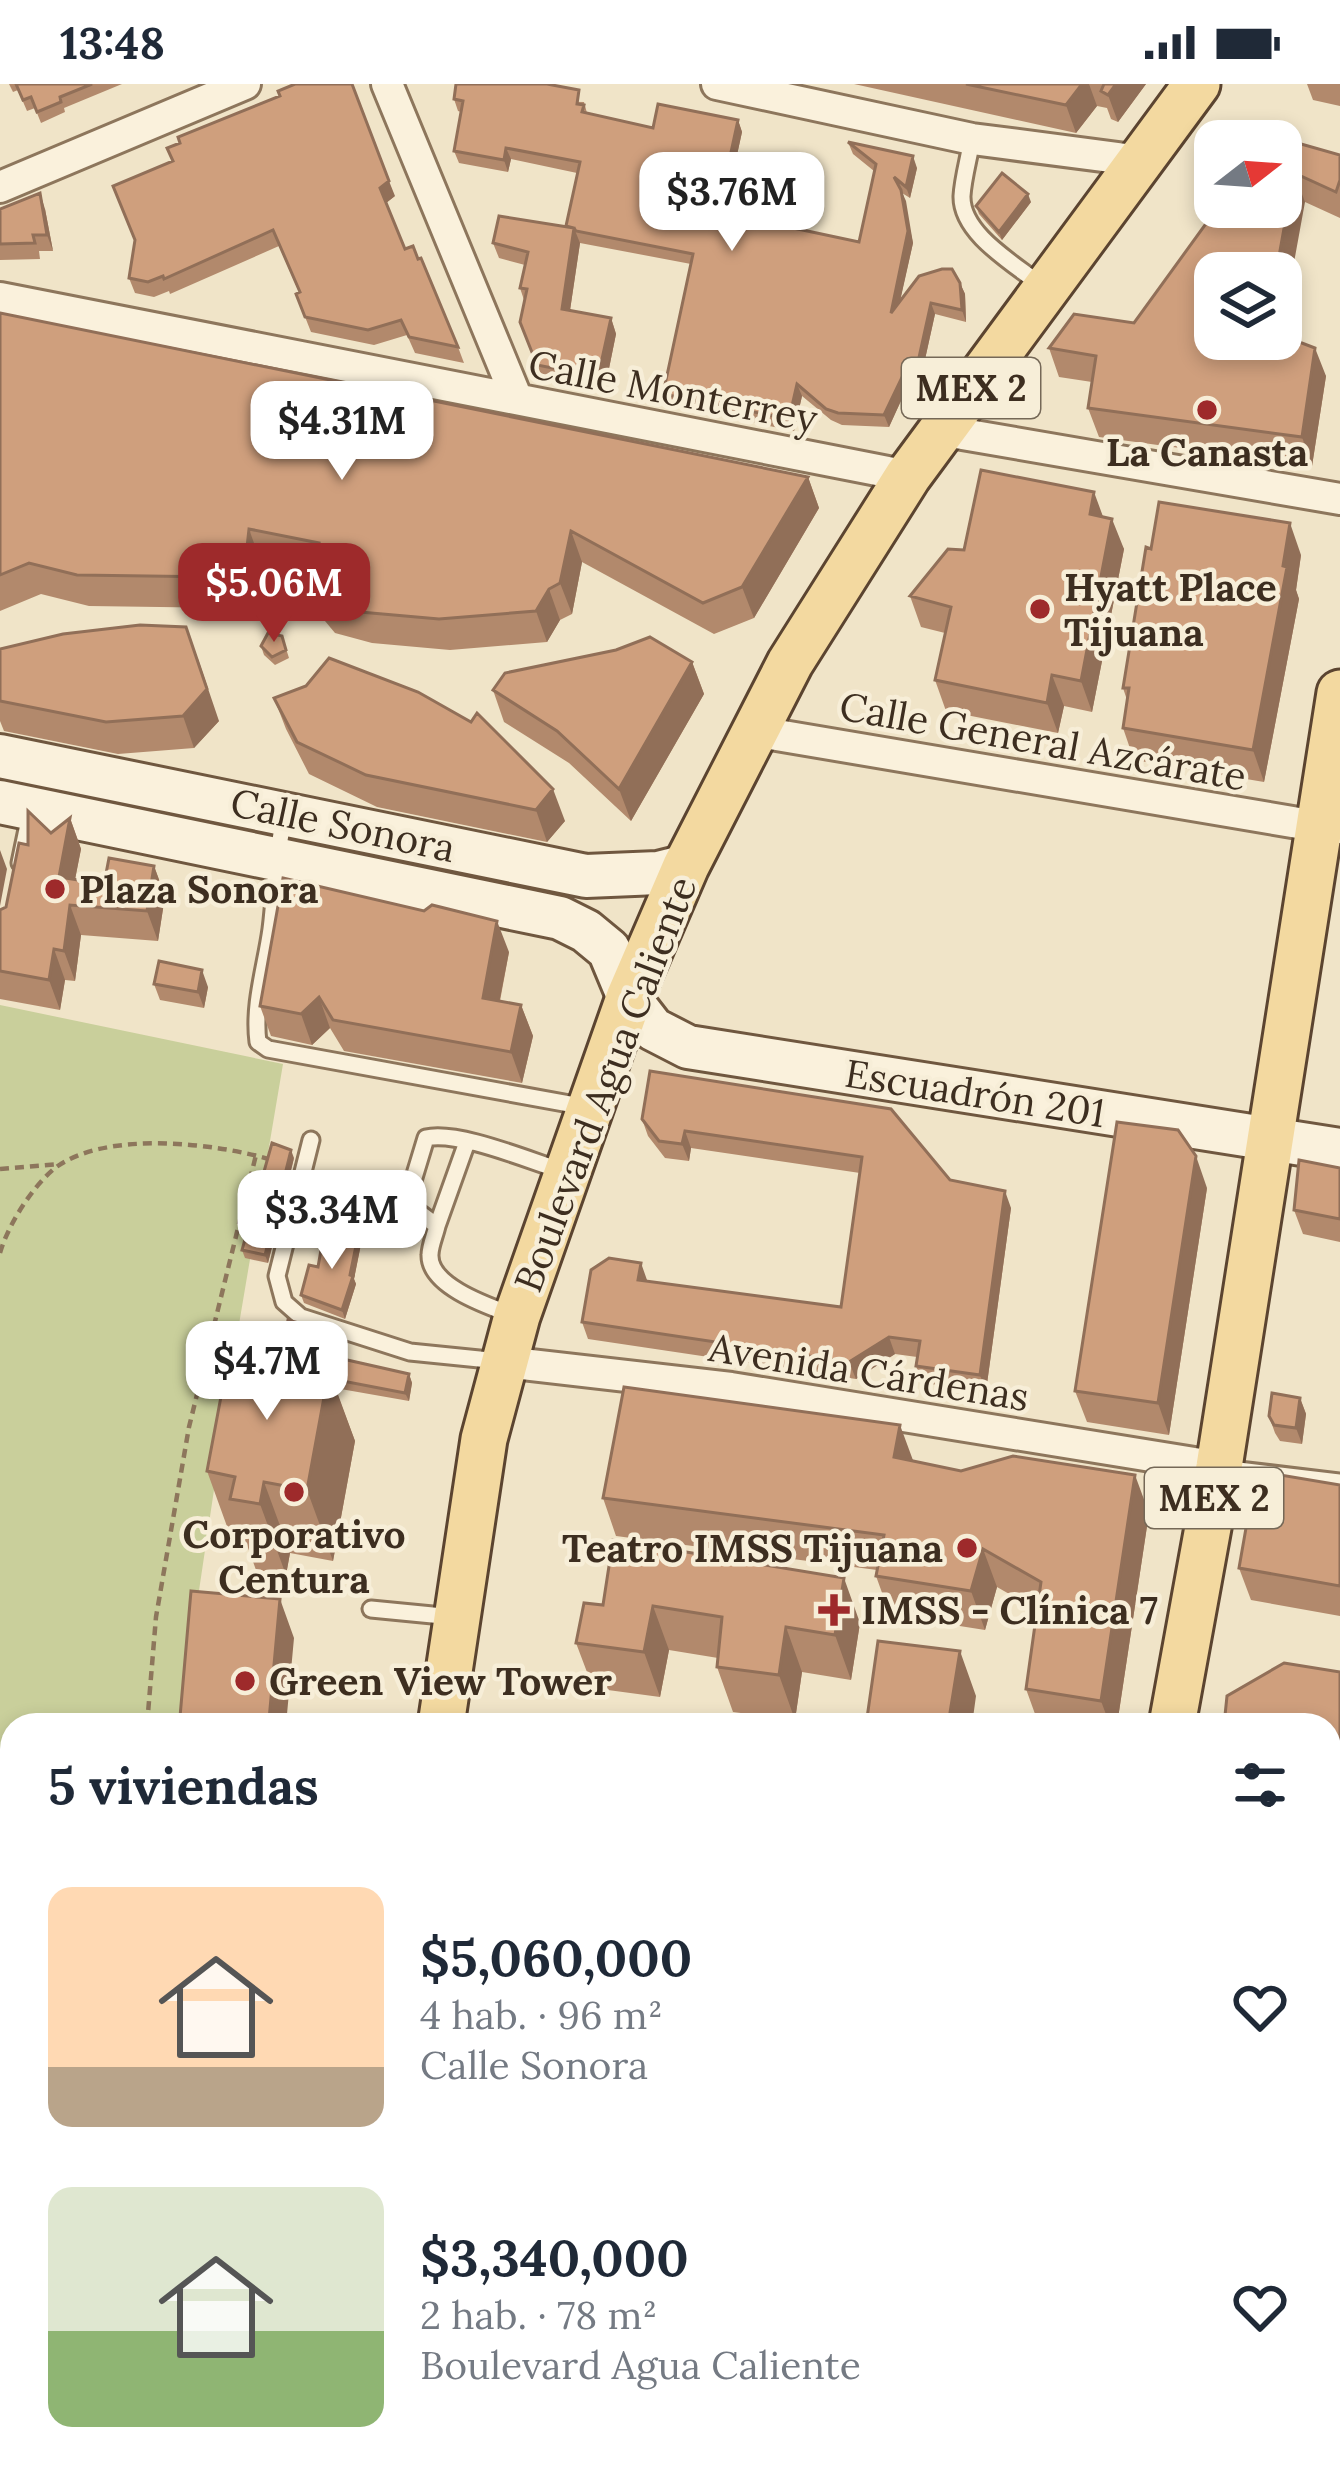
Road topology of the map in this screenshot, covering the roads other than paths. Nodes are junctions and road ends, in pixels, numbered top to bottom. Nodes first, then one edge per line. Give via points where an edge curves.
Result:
1 (245, 84) edge
2 (387, 84) edge
3 (717, 84) edge
4 (1197, 84) edge
5 (972, 139) junction
6 (1141, 161) junction
7 (0, 188) edge
8 (1046, 289) junction
9 (0, 298) edge
10 (517, 400) junction
11 (939, 430) junction
12 (908, 476) junction
13 (1340, 499) edge
14 (1340, 694) edge
15 (753, 731) junction
16 (0, 756) edge
17 (16, 805) edge
18 (286, 813) junction
19 (1330, 828) edge
20 (275, 856) junction
21 (686, 866) junction
22 (15, 890) edge
23 (629, 998) junction
24 (589, 1108) junction
25 (1268, 1139) junction
26 (311, 1140) dead end
27 (467, 1142) junction
28 (1340, 1150) edge
29 (566, 1172) junction
30 (437, 1226) junction
31 (518, 1316) junction
32 (505, 1362) junction
33 (1220, 1467) junction
34 (1340, 1483) edge
35 (371, 1609) dead end
36 (456, 1617) junction
37 (443, 1713) edge
38 (1174, 1713) edge

1 - 7 street
2 - 10 street
3 - 5 street
4 - 6 main road, Boulevard Agua Caliente / MEX 2
5 - 6 street
5 - 8 lane via 962,197 968,220
6 - 8 main road, Boulevard Agua Caliente / MEX 2
8 - 11 main road, Boulevard Agua Caliente / MEX 2
9 - 10 street, Calle Monterrey
10 - 12 street, Calle Monterrey
11 - 12 main road, Boulevard Agua Caliente / MEX 2
11 - 13 street
12 - 15 main road, Boulevard Agua Caliente / MEX 2
14 - 19 main road, MEX 2
15 - 19 street, Calle General Azcárate
15 - 21 main road, Boulevard Agua Caliente / MEX 2
16 - 18 street, Calle Sonora
17 - 20 street, Calle Sonora
17 - 22 lane
18 - 20 lane
18 - 21 street, Calle Sonora via 586,876
19 - 25 main road, MEX 2
20 - 23 street, Calle Sonora via 560,918 609,950
20 - 24 lane via 258,1042
21 - 23 main road, Boulevard Agua Caliente / MEX 2
23 - 24 main road, Boulevard Agua Caliente / MEX 2
23 - 25 street, Escuadrón 201 via 652,1028 688,1047
24 - 29 main road, Boulevard Agua Caliente / MEX 2
25 - 28 street, Escuadrón 201
25 - 33 main road, MEX 2
26 - 32 lane via 278,1276 284,1302 301,1317 410,1352
27 - 29 lane
27 - 30 lane
27 - 30 lane via 426,1138 410,1205
29 - 31 main road, Boulevard Agua Caliente / MEX 2
30 - 31 lane via 434,1270 477,1302
31 - 32 main road, Boulevard Agua Caliente / MEX 2
32 - 33 street, Avenida Cárdenas via 731,1388
32 - 36 main road, Boulevard Agua Caliente / MEX 2 via 484,1439
33 - 34 lane
33 - 38 main road, MEX 2
35 - 36 lane
36 - 37 main road, Boulevard Agua Caliente / MEX 2

